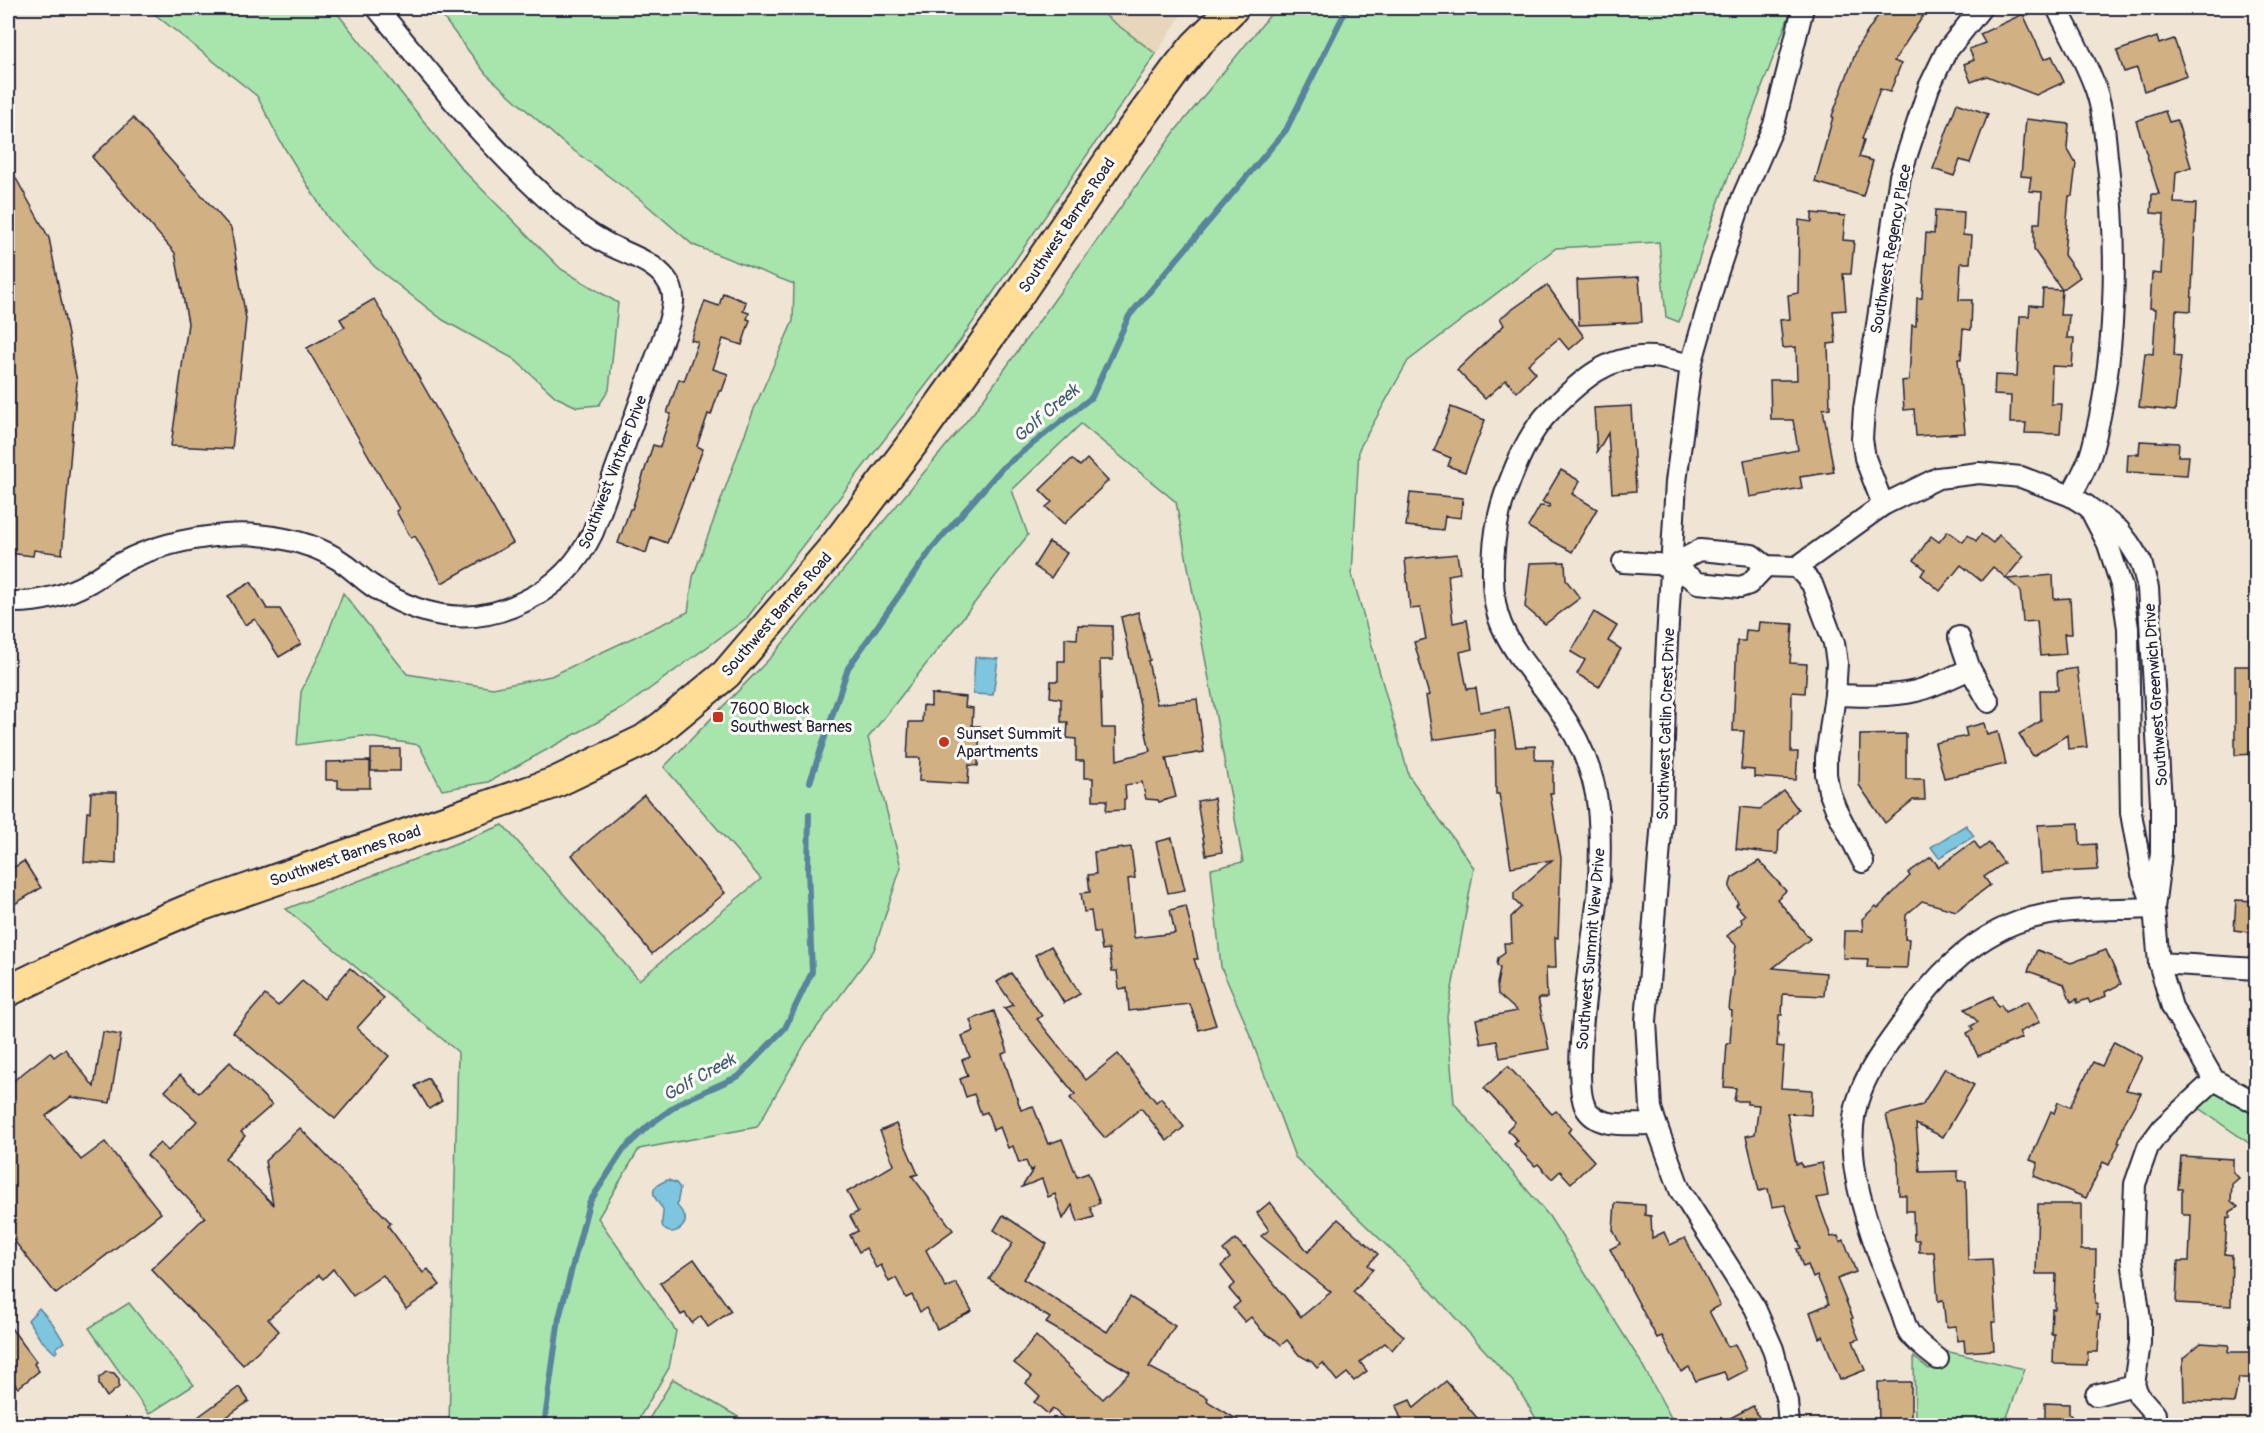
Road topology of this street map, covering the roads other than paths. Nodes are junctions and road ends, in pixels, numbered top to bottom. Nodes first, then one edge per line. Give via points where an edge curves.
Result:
1 (377, 8) edge
2 (1233, 8) edge
3 (1803, 8) edge
4 (1982, 8) edge
5 (2057, 8) edge
6 (1691, 365) junction
7 (2079, 501) junction
8 (1883, 506) junction
9 (1623, 562) dead end
10 (1672, 565) junction
11 (1766, 566) junction
12 (1797, 567) junction
13 (8, 602) edge
14 (1959, 637) dead end
15 (1970, 669) junction
16 (1835, 695) junction
17 (1989, 702) dead end
18 (1863, 862) dead end
19 (2154, 908) junction
20 (2159, 963) junction
21 (2256, 969) edge
22 (8, 991) edge
23 (2214, 1080) junction
24 (2256, 1103) edge
25 (1656, 1124) junction
26 (1938, 1359) dead end
27 (2134, 1385) junction
28 (2096, 1395) dead end
29 (2155, 1414) dead end
30 (1789, 1425) edge

1 - 13 street, Southwest Vintner Drive via 461,113 545,197 604,242 657,270 671,286 674,296 669,322 593,532 579,558 542,593 505,611 468,617 437,615 402,602 338,559 299,543 248,535 205,537 155,548 74,590 36,601
2 - 22 main road, Southwest Barnes Road via 1174,71 915,441 835,546 726,674 662,727 644,740 554,783 188,910
3 - 6 street, Southwest Catlin Crest Drive via 1774,125 1743,196
4 - 8 street, Southwest Regency Place via 1946,52 1929,87 1900,176 1864,409 1865,458
5 - 7 street via 2096,91 2112,192 2114,236 2106,383
6 - 10 street, Southwest Catlin Crest Drive via 1676,482
6 - 25 street, Southwest Summit View Drive via 1652,357 1610,362 1574,386 1547,414 1526,445 1500,507 1492,579 1500,623 1525,666 1574,732 1596,796 1600,832 1598,894 1582,1028 1581,1095 1586,1110 1599,1121
7 - 8 street, Southwest Greenwich Drive via 2020,477 1979,472 1938,478
7 - 19 street, Southwest Greenwich Drive via 2108,544 2122,588 2128,628 2131,813 2142,874
7 - 19 street, Southwest Greenwich Drive via 2119,530 2141,562 2148,588 2161,802 2161,853
8 - 12 street, Southwest Greenwich Drive
9 - 10 street
10 - 11 street via 1700,550 1752,555
10 - 11 street via 1698,584 1740,587 1749,584
10 - 25 street, Southwest Catlin Crest Drive via 1662,820 1646,1021 1650,1108
11 - 12 street
12 - 16 street via 1812,584 1834,643
14 - 15 street
15 - 16 street via 1907,693
15 - 17 street
16 - 18 street via 1826,758 1829,791
19 - 20 street, Southwest Greenwich Drive
19 - 26 street via 2071,910 2032,916 1974,945 1922,994 1864,1083 1855,1118 1853,1159 1865,1219 1910,1334
20 - 21 street
20 - 23 street, Southwest Greenwich Drive via 2172,1007
23 - 24 street
23 - 27 street via 2163,1127 2148,1147 2135,1184 2132,1259 2140,1320
25 - 30 street, Southwest Catlin Crest Drive via 1680,1190 1760,1318 1787,1401
27 - 28 street
27 - 29 street

